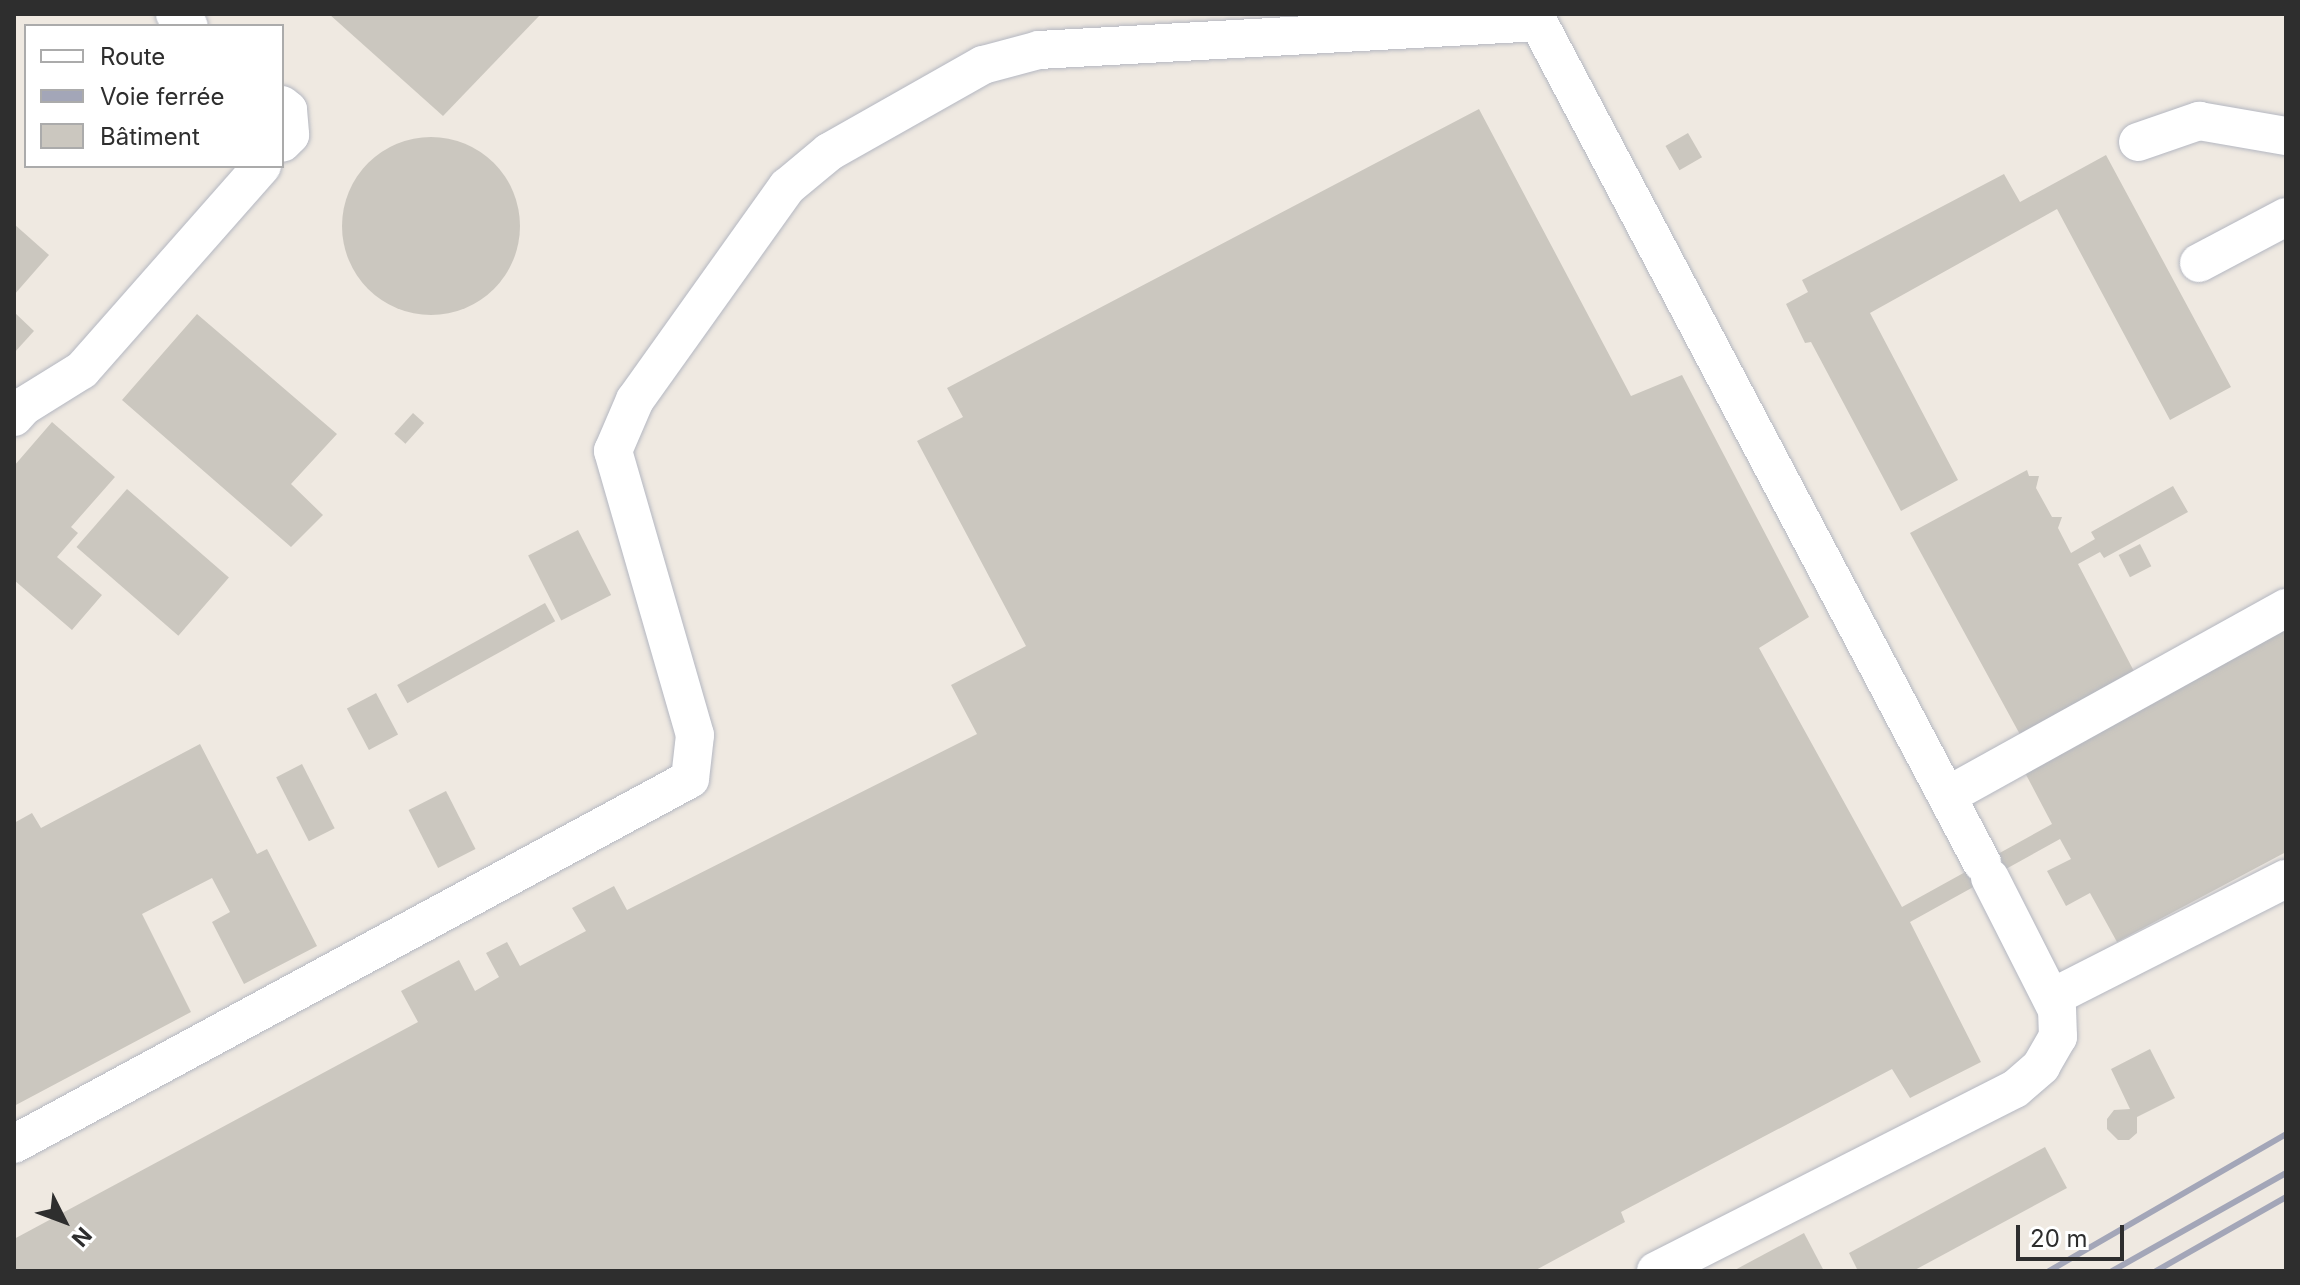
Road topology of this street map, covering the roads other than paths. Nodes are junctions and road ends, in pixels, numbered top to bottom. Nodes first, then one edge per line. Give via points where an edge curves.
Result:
1 (1536, 18) edge
2 (1314, 24) edge
3 (284, 107) edge
4 (2286, 136) edge
5 (284, 141) edge
6 (2138, 142) dead end
7 (260, 168) edge
8 (2286, 217) edge
9 (2199, 263) dead end
10 (14, 417) edge
11 (2286, 608) edge
12 (1947, 796) junction
13 (2286, 879) edge
14 (2053, 997) junction
15 (14, 1144) edge
16 (1656, 1271) edge

1 - 2 lane
1 - 12 lane
2 - 15 lane via 1039,50 983,65 829,152 787,187 635,400 613,451 695,735 690,779
3 - 5 lane via 290,135
4 - 6 lane via 2199,121
7 - 10 lane via 82,370
8 - 9 lane
11 - 12 lane
12 - 14 lane
13 - 14 lane
14 - 16 lane via 2058,1037 2041,1066 2015,1089

